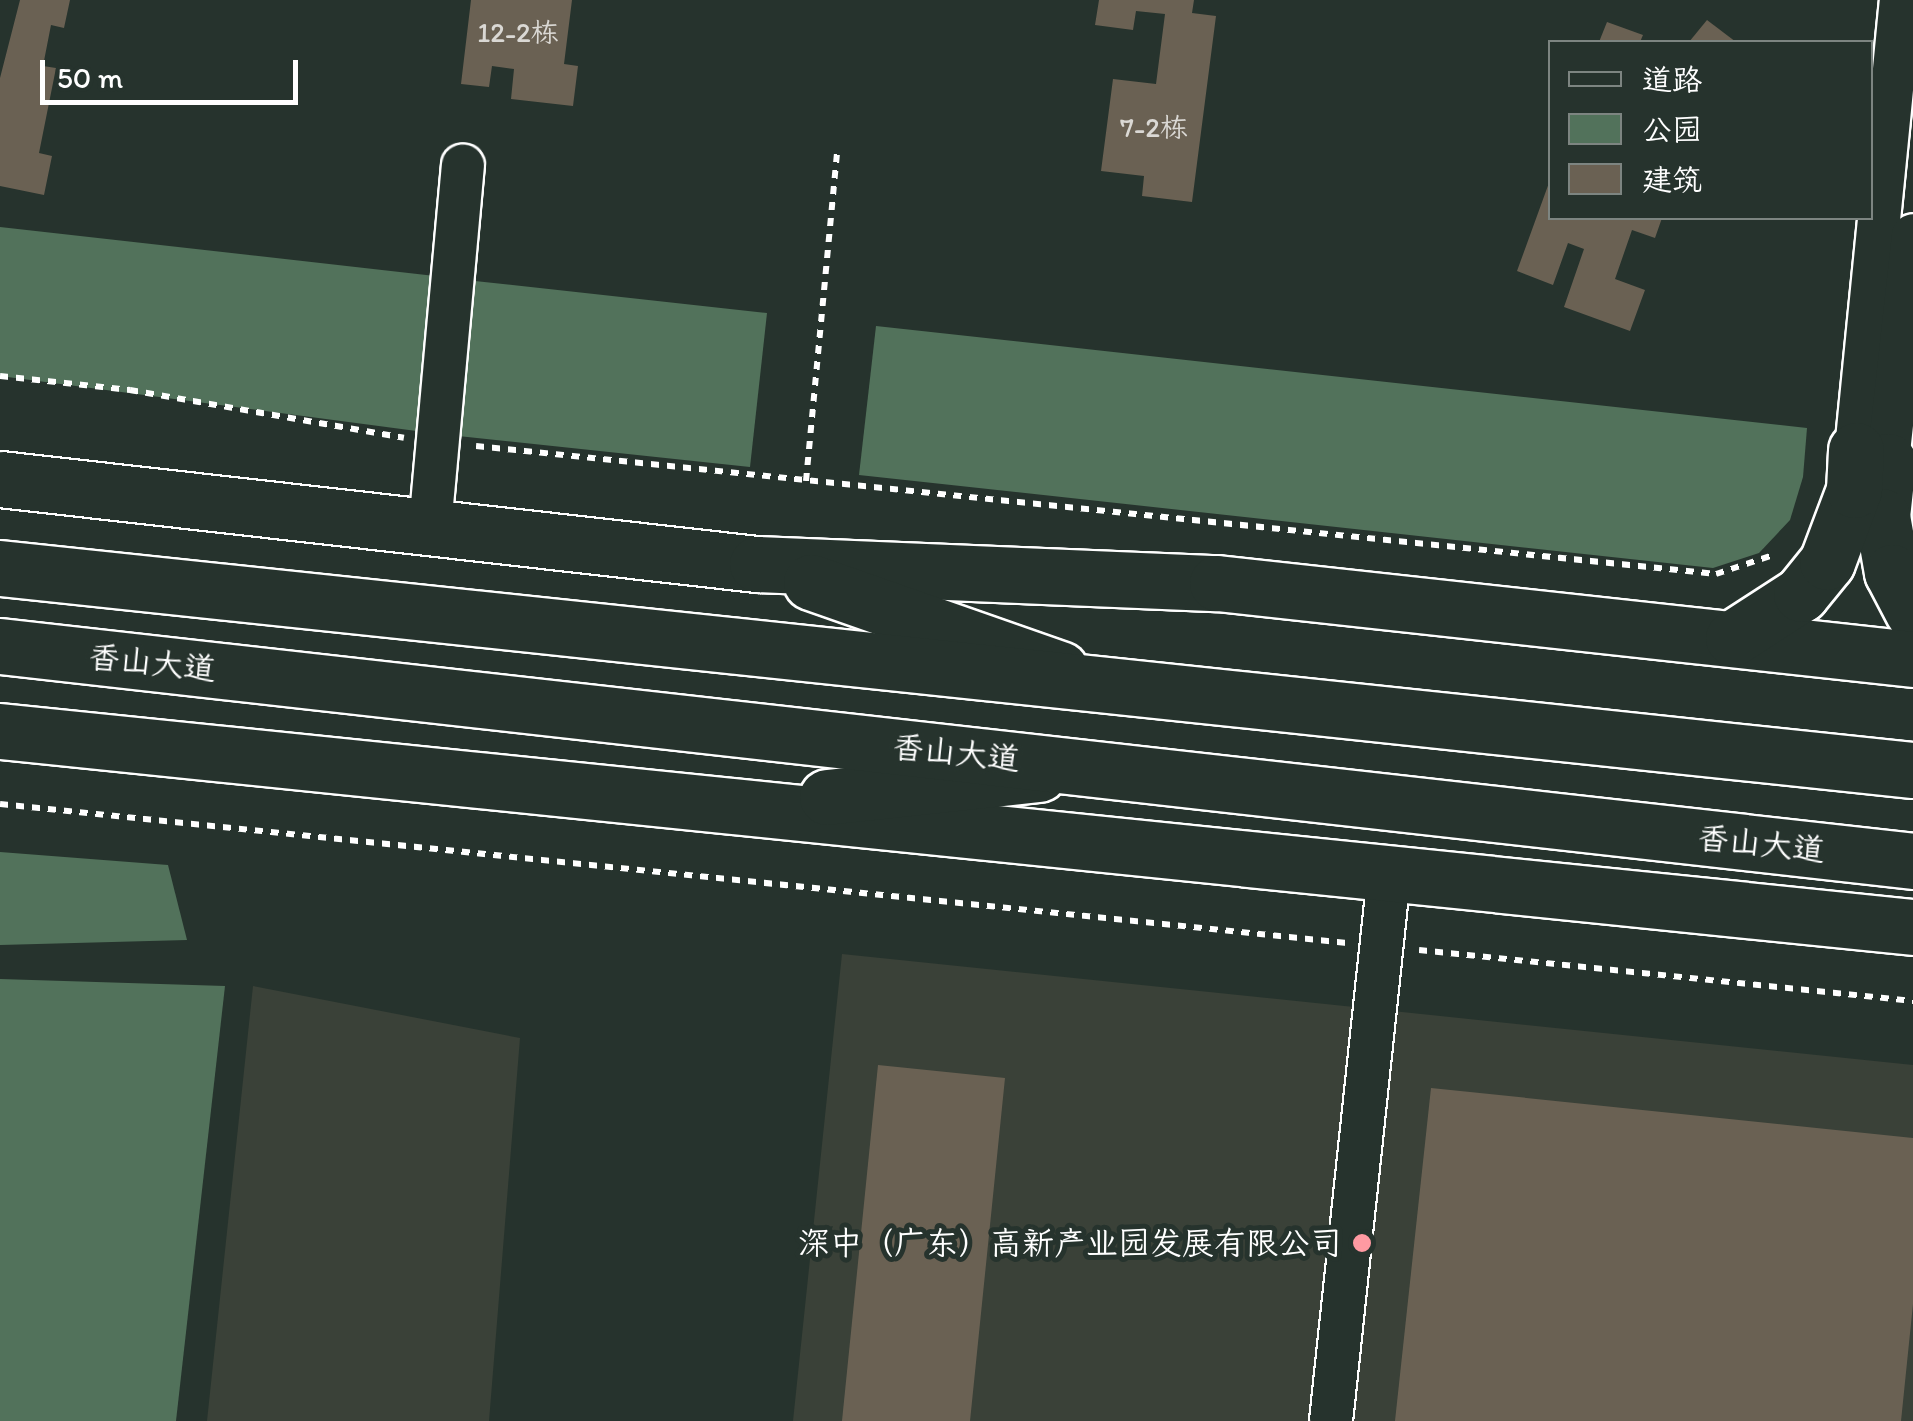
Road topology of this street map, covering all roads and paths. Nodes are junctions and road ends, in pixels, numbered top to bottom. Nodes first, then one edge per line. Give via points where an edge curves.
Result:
1 (1901, 0) edge
2 (838, 153) dead end
3 (463, 166) dead end
4 (1913, 235) edge
5 (0, 376) edge
6 (438, 442) junction
7 (1872, 456) junction
8 (0, 479) edge
9 (806, 481) junction
10 (430, 527) junction
11 (1783, 547) dead end
12 (757, 564) junction
13 (0, 568) edge
14 (1913, 612) edge
15 (1733, 638) junction
16 (0, 646) edge
17 (1913, 659) edge
18 (1106, 685) junction
19 (0, 730) edge
20 (1093, 769) junction
21 (1913, 770) edge
22 (0, 804) edge
23 (719, 808) junction
24 (1913, 861) edge
25 (1389, 876) junction
26 (1913, 927) edge
27 (1381, 946) junction
28 (1913, 1001) edge
29 (1331, 1421) edge

1 - 7 street
2 - 9 path
3 - 6 street
4 - 7 street
5 - 6 path via 130,390 340,432
6 - 9 path
6 - 10 street
7 - 14 main road via 1892,572
7 - 15 main road via 1827,562 1791,602
8 - 10 main road
9 - 11 path via 1716,574 1756,564
10 - 12 main road
12 - 15 main road via 1216,583
12 - 18 main road
13 - 18 main road
15 - 17 main road
16 - 20 main road, 香山大道
18 - 21 main road
19 - 23 main road
20 - 23 main road
20 - 24 main road, 香山大道
22 - 27 path
23 - 25 main road
25 - 26 main road
25 - 27 street
27 - 28 path
27 - 29 street

